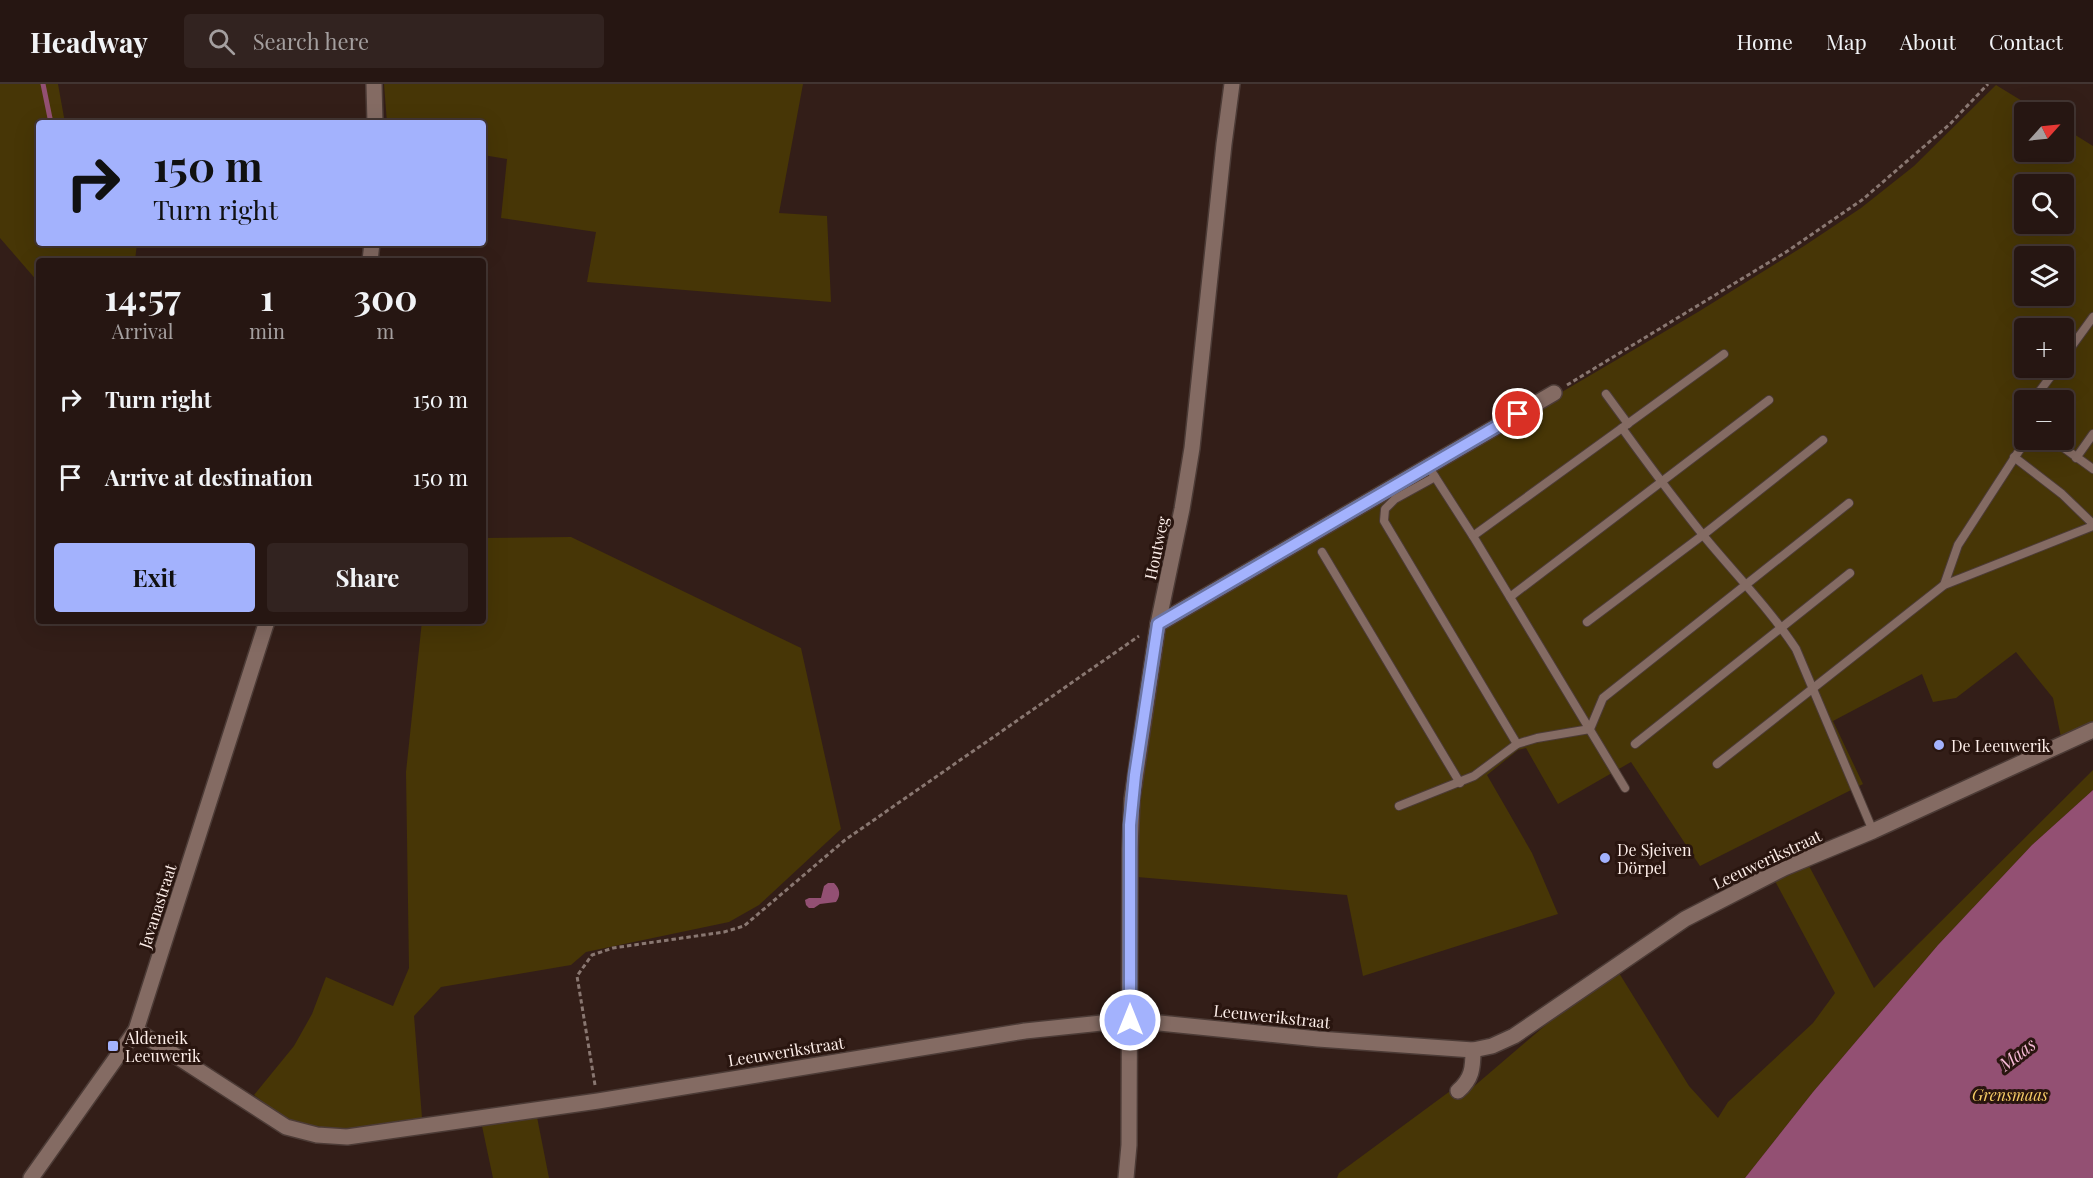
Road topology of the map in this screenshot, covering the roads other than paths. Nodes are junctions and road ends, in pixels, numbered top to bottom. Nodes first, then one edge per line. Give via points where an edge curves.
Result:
1 (374, 84) edge
2 (1232, 84) edge
3 (375, 120) edge
4 (2093, 317) edge
5 (2074, 343) edge
6 (1724, 354) dead end
7 (1554, 393) road end
8 (1606, 394) dead end
9 (1769, 400) dead end
10 (1625, 426) junction
11 (2093, 434) edge
12 (1823, 440) dead end
13 (2019, 450) edge
14 (2066, 450) edge
15 (2014, 458) junction
16 (2076, 458) junction
17 (2093, 470) edge
18 (1432, 472) junction
19 (1661, 482) junction
20 (1849, 502) dead end
21 (2093, 525) edge
22 (1473, 536) junction
23 (1703, 536) junction
24 (1322, 552) dead end
25 (1850, 573) dead end
26 (1745, 584) junction
27 (1944, 585) junction
28 (1510, 597) junction
29 (1587, 622) dead end
30 (266, 624) edge
31 (1158, 624) junction
32 (1782, 627) junction
33 (1815, 689) junction
34 (1590, 729) junction
35 (2093, 730) edge
36 (1516, 744) junction
37 (1635, 744) dead end
38 (1718, 764) dead end
39 (1460, 783) junction
40 (1625, 788) dead end
41 (1399, 806) dead end
42 (1873, 831) junction
43 (1130, 1020) junction
44 (136, 1030) junction
45 (1473, 1050) junction
46 (1458, 1091) dead end
47 (31, 1178) edge
48 (1126, 1178) edge

1 - 3 street
2 - 31 street, Houtweg via 1192,448
4 - 5 lane
6 - 10 lane
7 - 18 street
8 - 10 lane
9 - 19 lane
10 - 19 lane
10 - 22 lane
11 - 16 lane
12 - 23 lane
13 - 15 lane
14 - 16 lane
15 - 21 lane via 2062,494
15 - 27 lane via 1958,545
16 - 17 lane
18 - 22 lane
18 - 31 street
18 - 36 lane via 1385,509 1384,521
19 - 23 lane
19 - 28 lane
20 - 26 lane
21 - 27 lane
22 - 28 lane
23 - 26 lane
23 - 29 lane
24 - 39 lane
25 - 32 lane
26 - 32 lane
26 - 34 lane via 1603,698
27 - 33 lane
28 - 34 lane
30 - 44 street, Javanastraat
31 - 43 street, Houtweg via 1131,816
32 - 33 lane
32 - 37 lane
33 - 38 lane
33 - 42 lane
34 - 36 lane
34 - 40 lane
35 - 42 street, Leeuwerikstraat
36 - 39 lane
39 - 41 lane
42 - 45 street, Leeuwerikstraat via 1784,868 1685,919 1514,1036
43 - 44 street, Leeuwerikstraat via 1025,1031 598,1101 347,1137 286,1127
43 - 45 street, Leeuwerikstraat via 1318,1040
43 - 48 street, Houtweg
44 - 47 street, Javanastraat
45 - 46 street via 1469,1079

